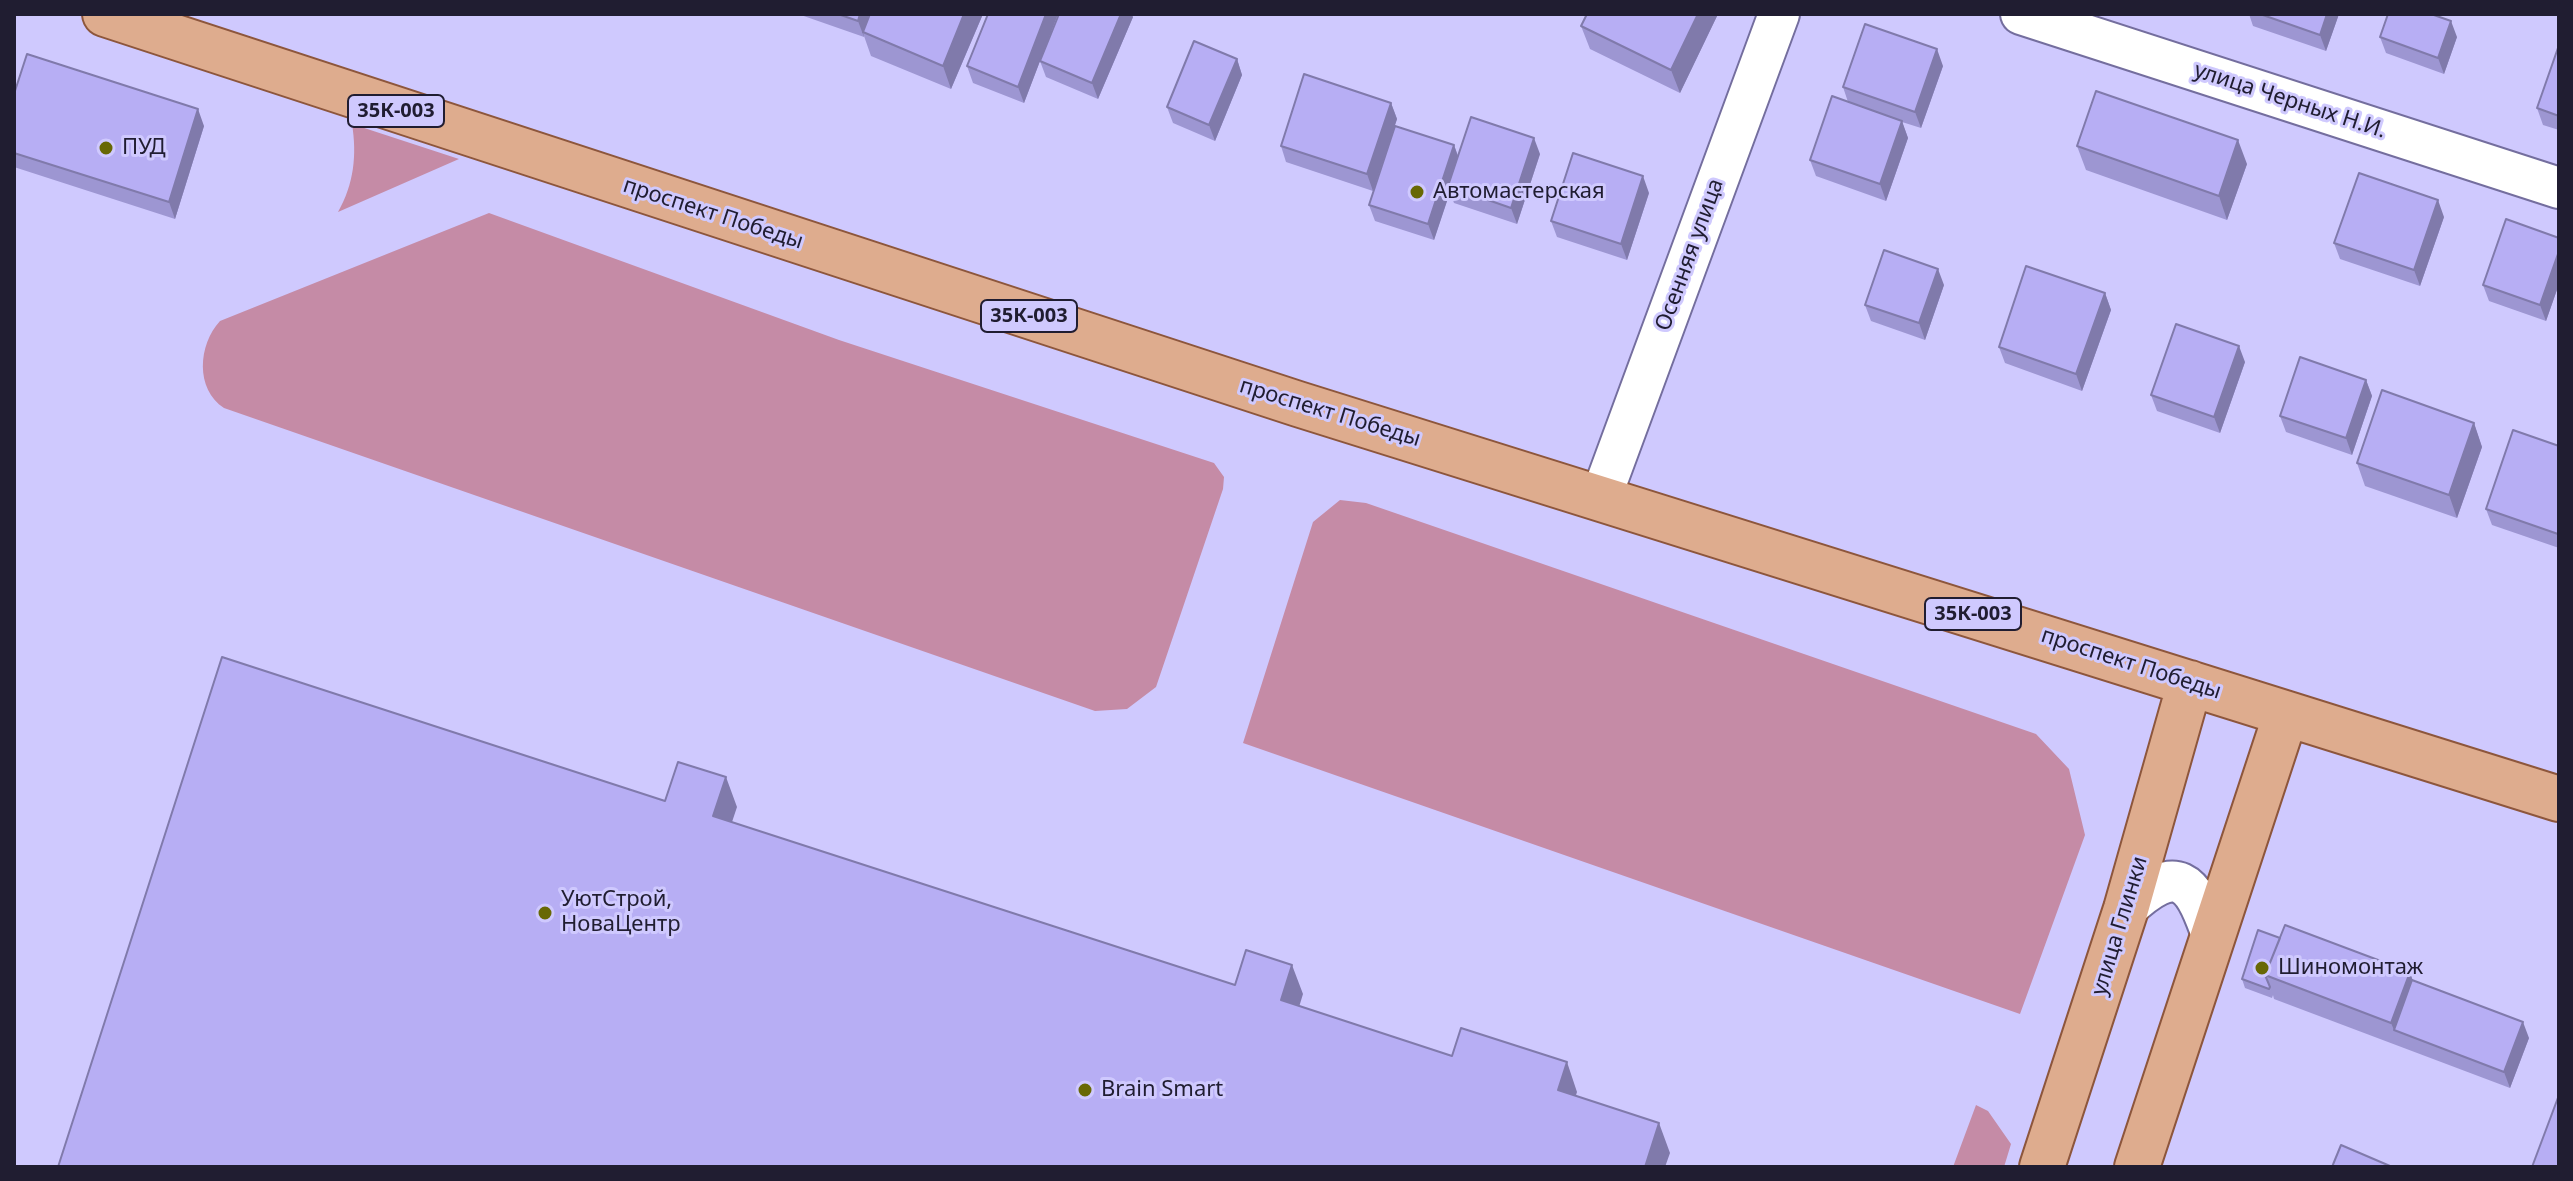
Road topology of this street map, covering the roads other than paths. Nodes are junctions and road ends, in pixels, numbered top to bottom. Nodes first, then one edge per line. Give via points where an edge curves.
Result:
1 (105, 14) edge
2 (1779, 14) edge
3 (2021, 14) edge
4 (2559, 188) edge
5 (1601, 497) junction
6 (2190, 683) junction
7 (2286, 714) junction
8 (2559, 799) edge
9 (2126, 909) junction
10 (2213, 938) junction
11 (2042, 1167) edge
12 (2137, 1167) edge

1 - 5 main road, проспект Победы / 35К-003 via 1283,399
2 - 5 street, Осенняя улица
3 - 4 street, улица Черных Н.И.
5 - 6 main road, проспект Победы / 35К-003
6 - 7 main road, проспект Победы / 35К-003
6 - 9 main road, улица Глинки
7 - 8 main road, проспект Победы / 35К-003
7 - 10 main road
9 - 10 street via 2151,886 2168,881 2186,884 2198,898
9 - 11 main road, улица Глинки
10 - 12 main road

